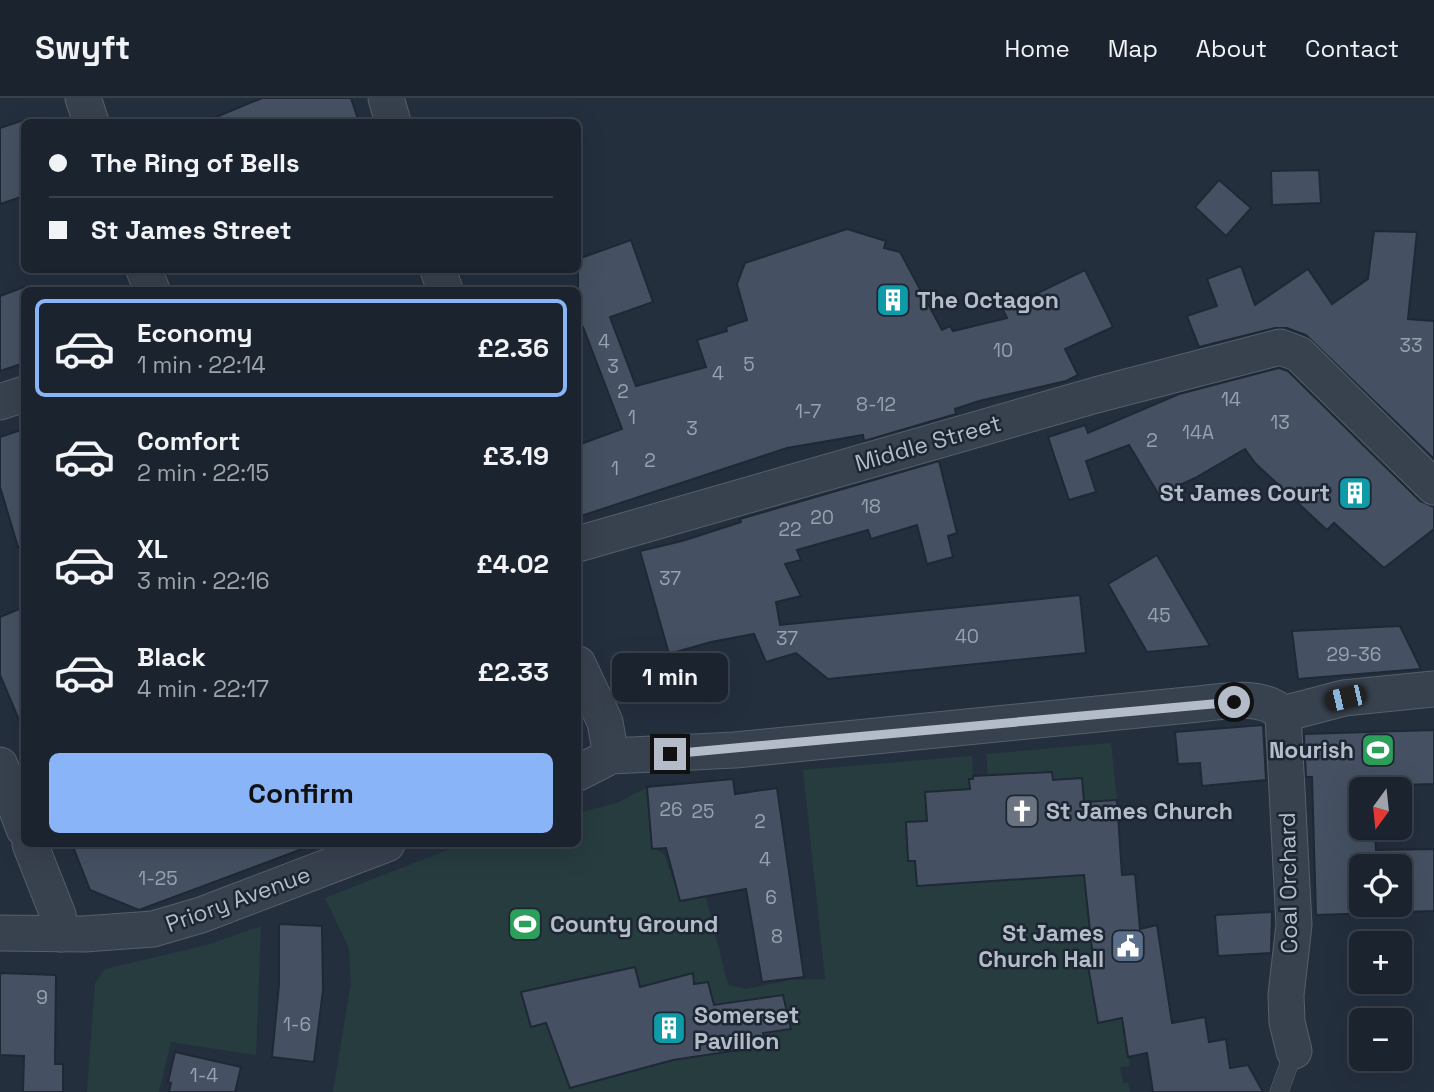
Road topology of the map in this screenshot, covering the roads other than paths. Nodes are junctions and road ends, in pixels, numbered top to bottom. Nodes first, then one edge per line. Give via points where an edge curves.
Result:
1 (83, 98) edge
2 (386, 98) edge
3 (90, 119) edge
4 (392, 119) edge
5 (21, 395) edge
6 (0, 402) edge
7 (1434, 487) edge
8 (581, 543) edge
9 (581, 670) edge
10 (1434, 689) edge
11 (1283, 714) junction
12 (611, 756) junction
13 (0, 765) edge
14 (581, 771) edge
15 (21, 821) edge
16 (31, 847) edge
17 (379, 847) edge
18 (0, 933) edge
19 (61, 934) junction
20 (1294, 1051) joint
21 (1279, 1092) edge

1 - 3 street
2 - 4 street
5 - 6 street
7 - 8 street, Middle Street via 1300,354 1280,347
9 - 12 street via 601,713
10 - 11 street via 1345,698
11 - 12 street via 1258,701 747,749
11 - 20 street, Coal Orchard via 1294,925 1286,995
12 - 14 street
13 - 15 street
16 - 19 street
17 - 19 street, Priory Avenue via 153,929
18 - 19 street, Priory Avenue
20 - 21 lane

